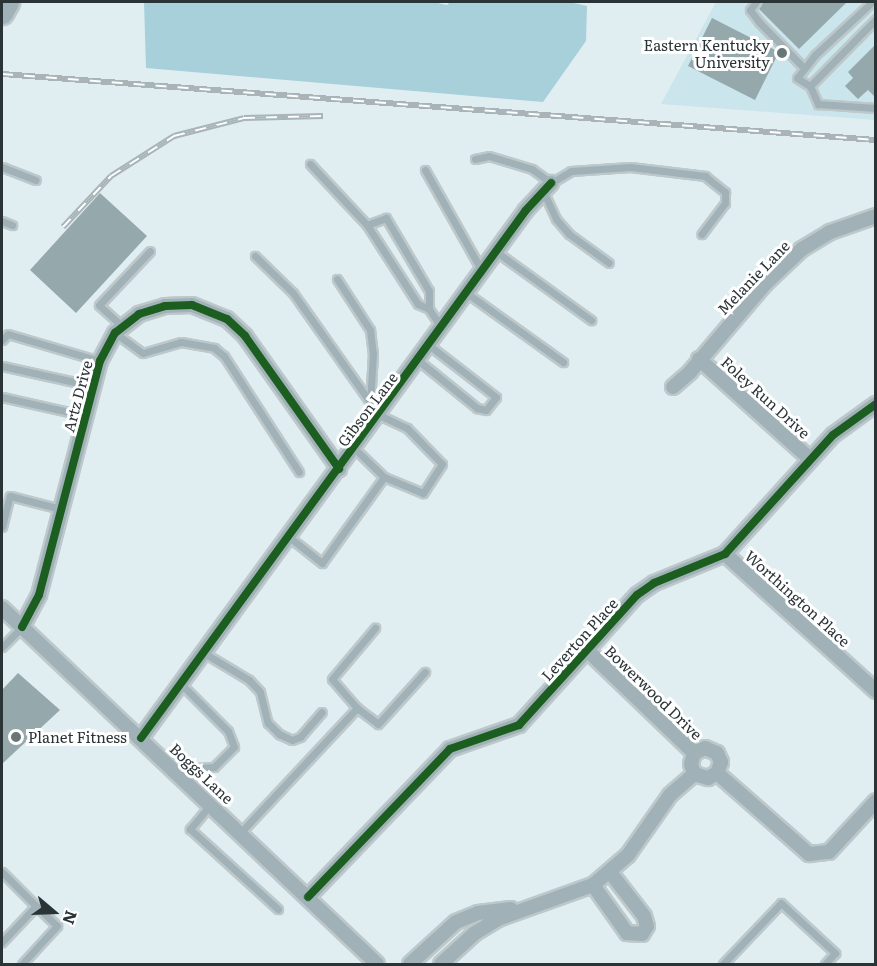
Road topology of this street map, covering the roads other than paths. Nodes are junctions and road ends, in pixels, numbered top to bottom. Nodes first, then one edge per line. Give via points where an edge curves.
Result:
1 (8, 2) edge
2 (756, 2) edge
3 (872, 2) edge
4 (2, 14) edge
5 (876, 19) edge
6 (804, 68) junction
7 (810, 86) junction
8 (876, 108) edge
9 (475, 159) dead end
10 (310, 164) dead end
11 (2, 167) edge
12 (425, 170) dead end
13 (36, 180) dead end
14 (547, 187) junction
15 (876, 216) edge
16 (2, 221) edge
17 (12, 225) dead end
18 (368, 225) junction
19 (702, 234) dead end
20 (150, 251) dead end
21 (498, 253) junction
22 (255, 256) dead end
23 (609, 263) dead end
24 (483, 273) junction
25 (337, 279) dead end
26 (468, 294) junction
27 (429, 309) junction
28 (591, 320) dead end
29 (442, 329) junction
30 (118, 330) junction
31 (2, 340) edge
32 (430, 346) junction
33 (699, 359) junction
34 (419, 360) junction
35 (100, 361) junction
36 (563, 362) dead end
37 (2, 366) edge
38 (93, 386) junction
39 (673, 387) dead end
40 (2, 397) edge
41 (370, 404) junction
42 (876, 404) edge
43 (379, 415) junction
44 (86, 416) junction
45 (354, 448) junction
46 (810, 459) junction
47 (339, 469) junction
48 (299, 472) dead end
49 (384, 477) junction
50 (61, 509) junction
51 (2, 527) edge
52 (288, 537) junction
53 (725, 554) junction
54 (2, 609) edge
55 (22, 627) junction
56 (375, 628) dead end
57 (2, 647) edge
58 (587, 650) junction
59 (204, 653) junction
60 (424, 672) dead end
61 (181, 684) junction
62 (876, 691) edge
63 (357, 708) junction
64 (322, 712) dead end
65 (141, 738) junction
66 (694, 753) junction
67 (717, 773) junction
68 (694, 774) junction
69 (183, 777) junction
70 (876, 801) edge
71 (211, 804) junction
72 (241, 832) junction
73 (2, 872) edge
74 (610, 872) junction
75 (593, 885) junction
76 (308, 897) junction
77 (36, 906) junction
78 (278, 909) dead end
79 (525, 909) junction
80 (2, 942) edge
81 (22, 964) edge
82 (377, 964) edge
83 (410, 964) edge
84 (441, 964) edge
85 (723, 964) edge
86 (825, 964) edge

1 - 4 main road
2 - 6 lane via 750,9 759,22
3 - 6 lane
5 - 7 lane
6 - 7 lane via 796,78
7 - 8 lane via 818,104
9 - 14 lane via 489,156 532,169
10 - 18 lane
11 - 13 lane
12 - 24 lane
14 - 19 lane via 571,171 630,167 705,176 725,192 725,203
14 - 21 street, Gibson Lane
14 - 23 lane via 556,219 569,234
15 - 33 street, Melanie Lane via 830,232 802,249 765,284
16 - 17 lane
18 - 27 lane via 418,304
18 - 27 lane via 386,218 429,291
20 - 30 lane via 99,306
21 - 24 street, Gibson Lane
21 - 28 lane
22 - 41 lane via 293,293
24 - 26 street, Gibson Lane
25 - 41 lane via 370,330
26 - 29 street, Gibson Lane
26 - 36 lane
27 - 29 lane
29 - 32 street, Gibson Lane
30 - 35 street, Artz Drive
30 - 47 street via 146,311 178,305 205,308 228,319
30 - 48 lane via 143,353 181,342 214,348 225,356
31 - 35 lane via 8,334
32 - 34 street, Gibson Lane
32 - 34 lane via 496,397 486,410 477,408
33 - 39 street, Melanie Lane
33 - 46 street, Foley Run Drive
34 - 43 street, Gibson Lane
35 - 38 street, Artz Drive
37 - 38 lane
38 - 44 street, Artz Drive
40 - 44 lane
41 - 43 lane
42 - 46 street, Leverton Place via 852,418
43 - 45 street, Gibson Lane
43 - 49 lane via 407,428 442,464 423,493
44 - 50 street, Artz Drive
45 - 47 street, Gibson Lane
45 - 49 lane
46 - 53 street, Leverton Place
47 - 52 street, Gibson Lane
49 - 52 lane via 322,563
50 - 51 lane via 10,496
50 - 55 street, Artz Drive via 39,595
52 - 59 street, Gibson Lane
53 - 58 street, Leverton Place via 654,583 637,595
53 - 62 street, Worthington Place
54 - 55 street, Boggs Lane
55 - 57 lane
55 - 65 street, Boggs Lane
56 - 63 lane via 332,679
58 - 66 street, Bowerwood Drive
58 - 76 street, Leverton Place via 519,725 450,749
59 - 61 street, Gibson Lane
59 - 64 lane via 249,680 260,692 268,723 279,734 292,740 300,737
60 - 63 lane via 378,724
61 - 65 street, Gibson Lane
61 - 69 lane via 228,731 234,747 214,767 198,768
63 - 72 lane
65 - 69 street, Boggs Lane
66 - 67 street via 705,748 714,750 721,762
66 - 68 street, Bowerwood Drive
67 - 68 street via 708,778
67 - 70 street via 809,854 830,852
68 - 74 street via 670,795 628,855
69 - 71 street, Boggs Lane
71 - 72 street, Boggs Lane
71 - 78 lane via 190,829
72 - 76 street, Boggs Lane
73 - 77 lane
74 - 75 street
74 - 75 street via 644,916 647,926 642,934 627,933
75 - 79 street
76 - 82 street, Boggs Lane
77 - 80 lane
77 - 81 lane via 57,926
79 - 83 street via 467,917 445,929
79 - 84 street via 475,933
85 - 86 lane via 781,903 835,953

